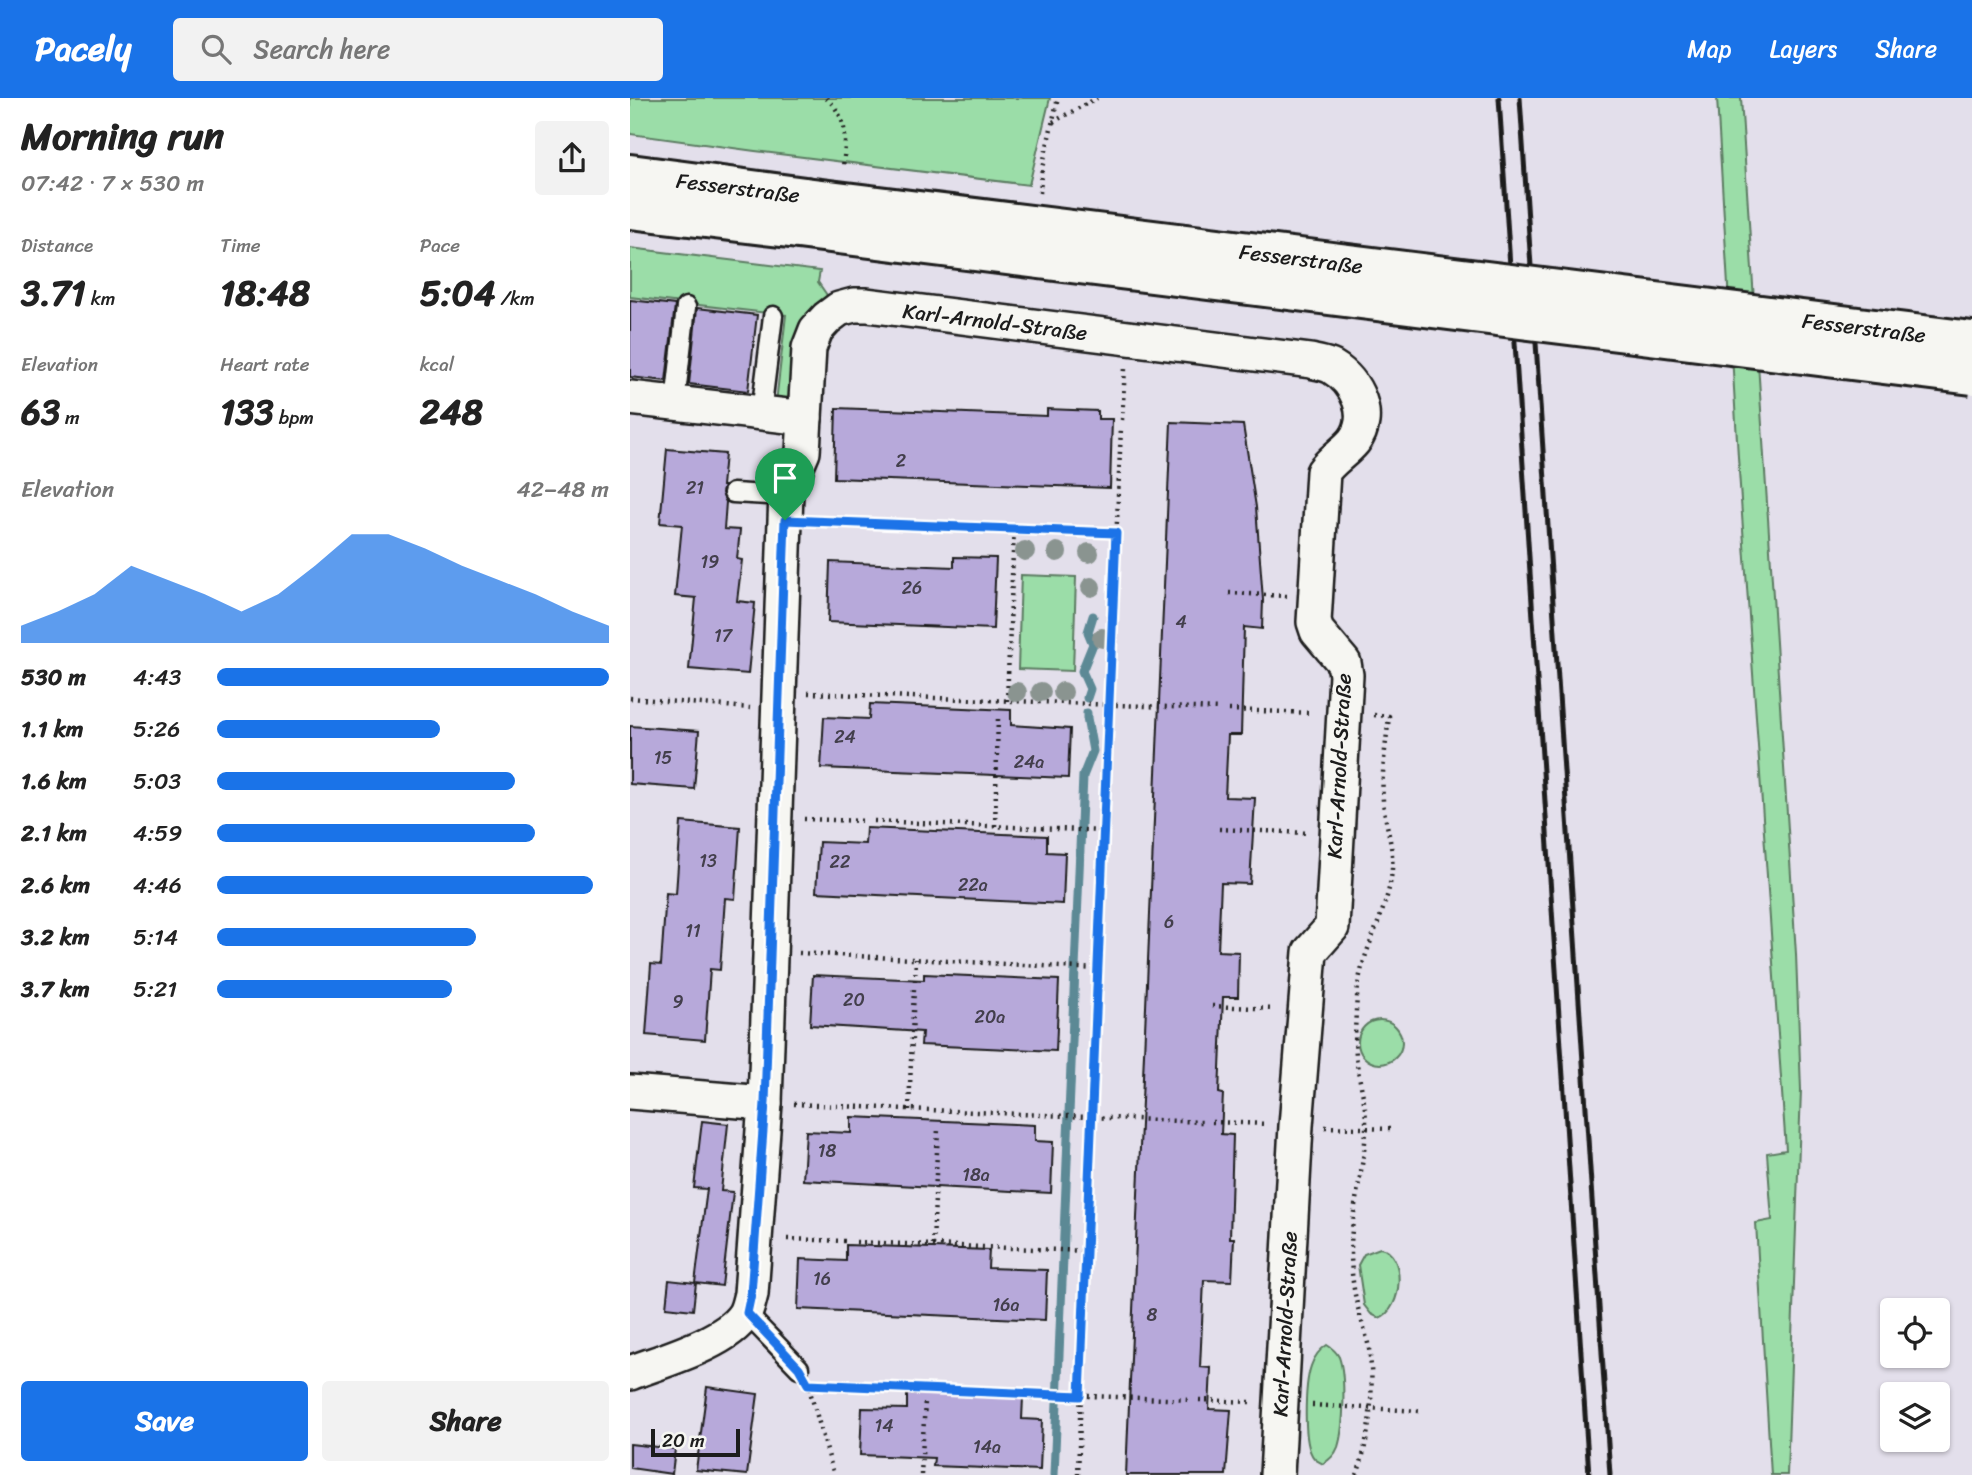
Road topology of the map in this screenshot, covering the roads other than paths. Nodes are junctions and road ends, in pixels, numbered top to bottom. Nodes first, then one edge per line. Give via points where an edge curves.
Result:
1 (630, 174) edge
2 (630, 209) edge
3 (802, 213) junction
4 (686, 307) dead end
5 (773, 316) dead end
6 (1972, 341) edge
7 (1972, 375) edge
8 (630, 398) edge
9 (675, 403) junction
10 (761, 412) junction
11 (805, 418) junction
12 (733, 493) dead end
13 (785, 508) junction
14 (630, 1092) edge
15 (765, 1103) junction
16 (747, 1313) junction
17 (799, 1368) dead end
18 (630, 1373) edge
19 (1278, 1475) edge

1 - 3 main road, Fesserstraße
2 - 3 main road, Fesserstraße
3 - 6 main road, Fesserstraße, bridge
3 - 7 main road, Fesserstraße, bridge
4 - 9 lane
5 - 10 lane
8 - 9 street
9 - 10 street
10 - 11 street
11 - 13 street, Karl-Arnold-Straße via 803,452
11 - 19 street, Karl-Arnold-Straße via 809,348 816,330 839,309 854,305 1311,361 1331,366 1358,394 1361,429 1323,472 1314,622 1344,663 1346,675 1332,927 1310,952 1306,1011 1310,1126 1281,1403
12 - 13 lane
13 - 15 street, Karl-Arnold-Straße
14 - 15 street
15 - 16 street, Karl-Arnold-Straße
16 - 17 lane
16 - 18 street via 721,1336

